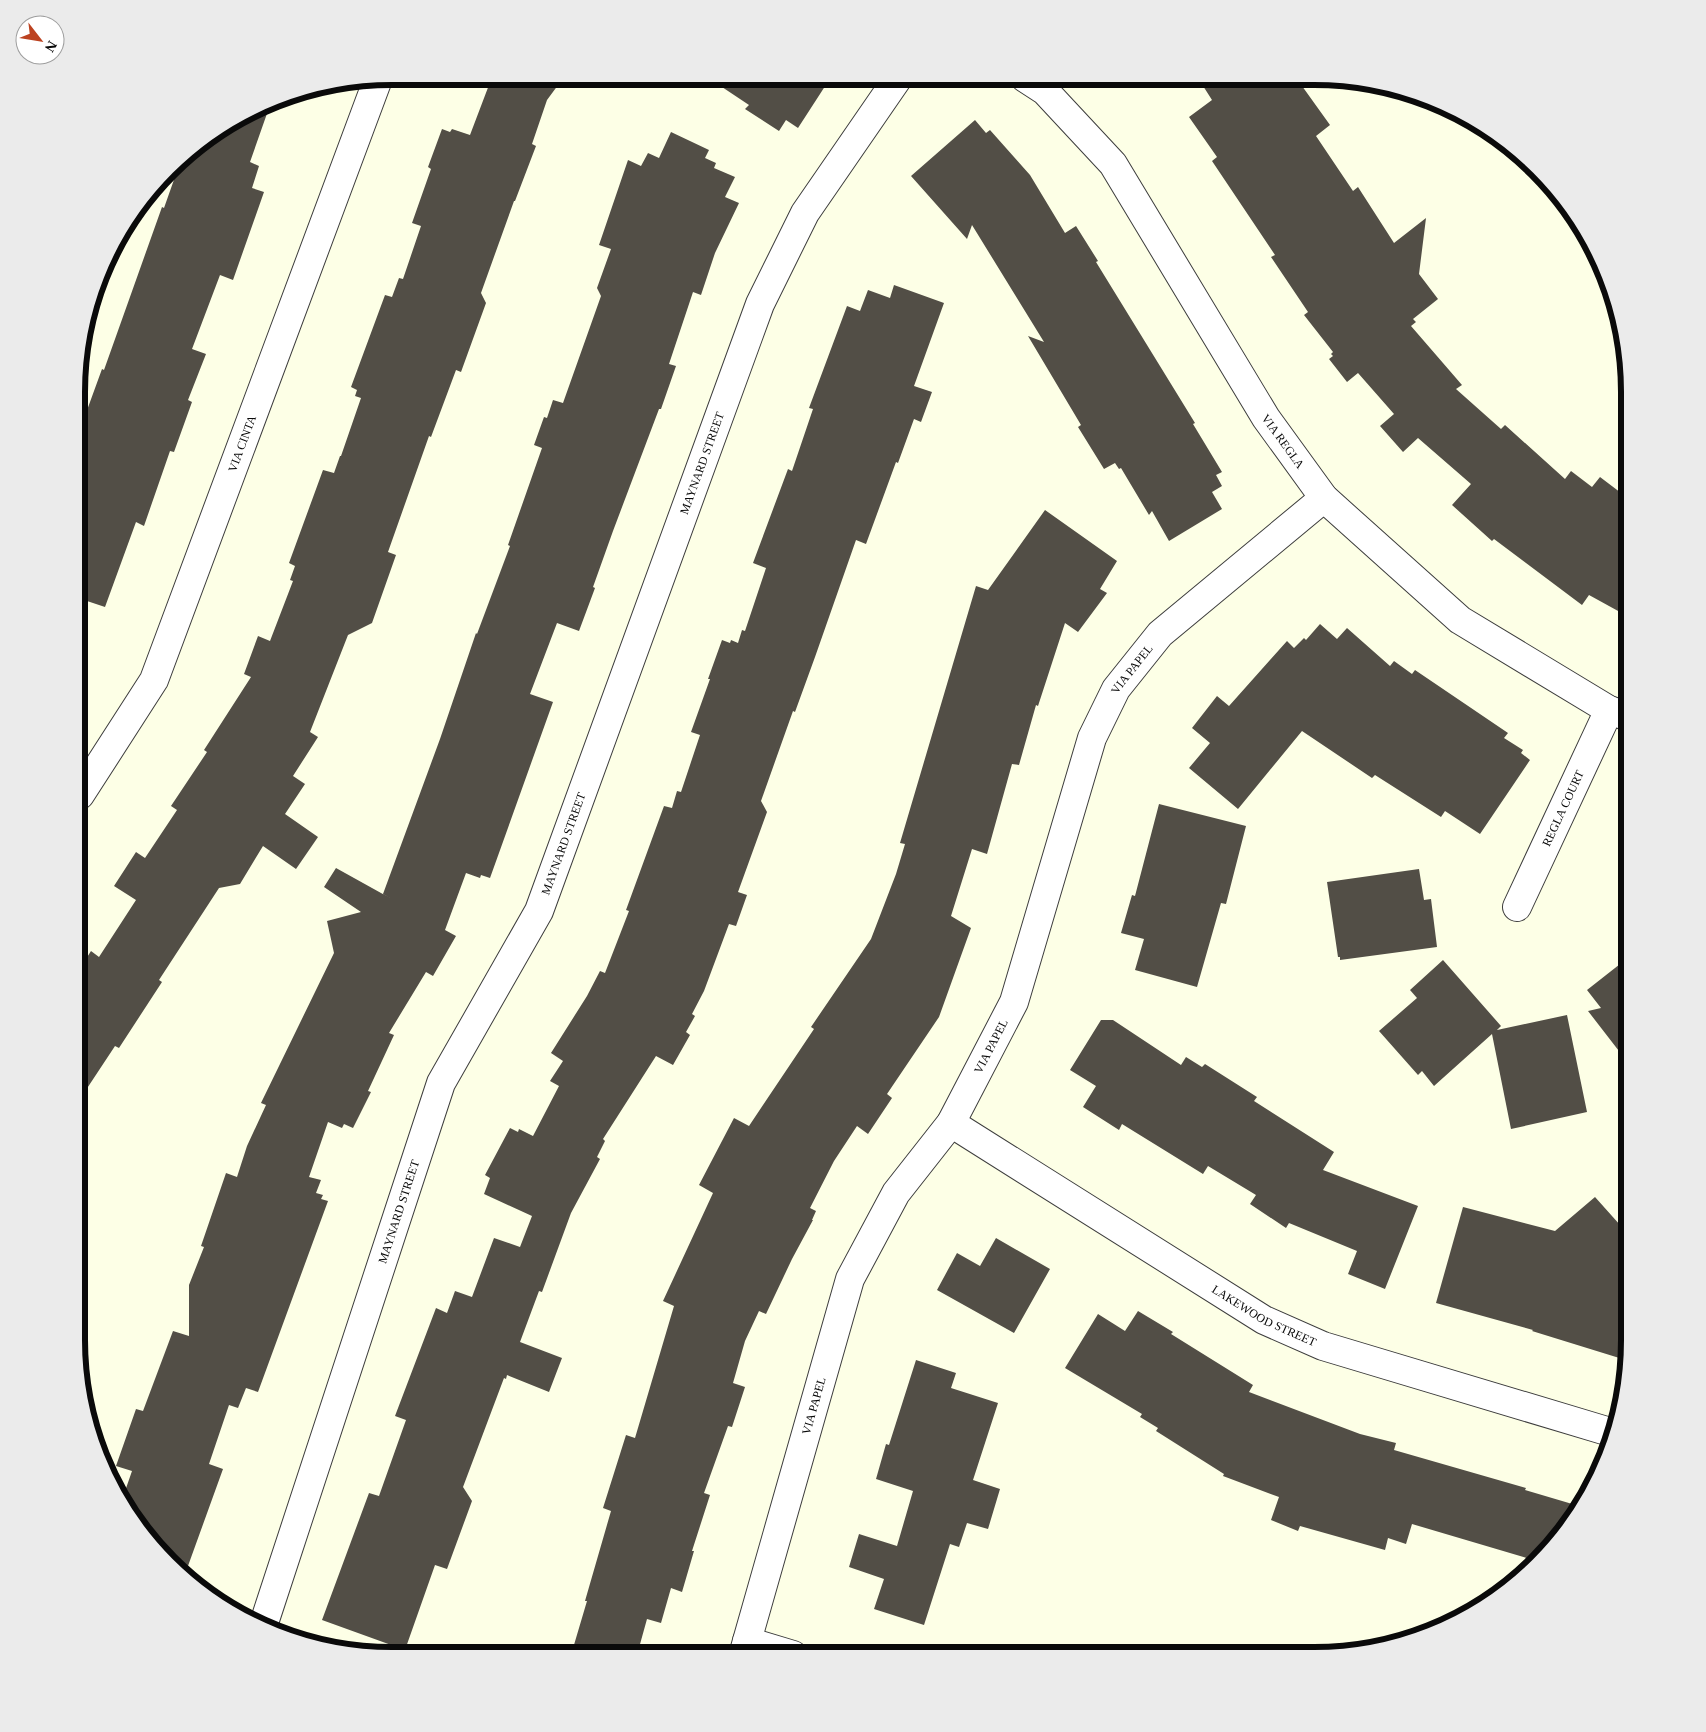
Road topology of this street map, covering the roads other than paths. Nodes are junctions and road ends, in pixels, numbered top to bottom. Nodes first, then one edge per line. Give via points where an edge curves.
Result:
1 (893, 85) edge
2 (1036, 85) edge
3 (375, 86) edge
4 (1324, 498) junction
5 (1619, 714) edge
6 (85, 787) edge
7 (1517, 907) dead end
8 (952, 1123) junction
9 (1607, 1431) edge
10 (265, 1619) edge
11 (745, 1647) edge

1 - 10 street, MAYNARD STREET via 805,213 760,304 539,911 441,1083
2 - 4 street, VIA REGLA via 1113,164 1266,418
3 - 6 street, VIA CINTA via 154,680
4 - 5 street, VIA REGLA via 1460,620
4 - 8 street, VIA PAPEL via 1160,634 1116,690 1092,738 1014,1002
5 - 7 street, REGLA COURT
8 - 9 street, LAKEWOOD STREET via 1264,1320 1323,1346
8 - 11 street, VIA PAPEL via 896,1193 850,1279

